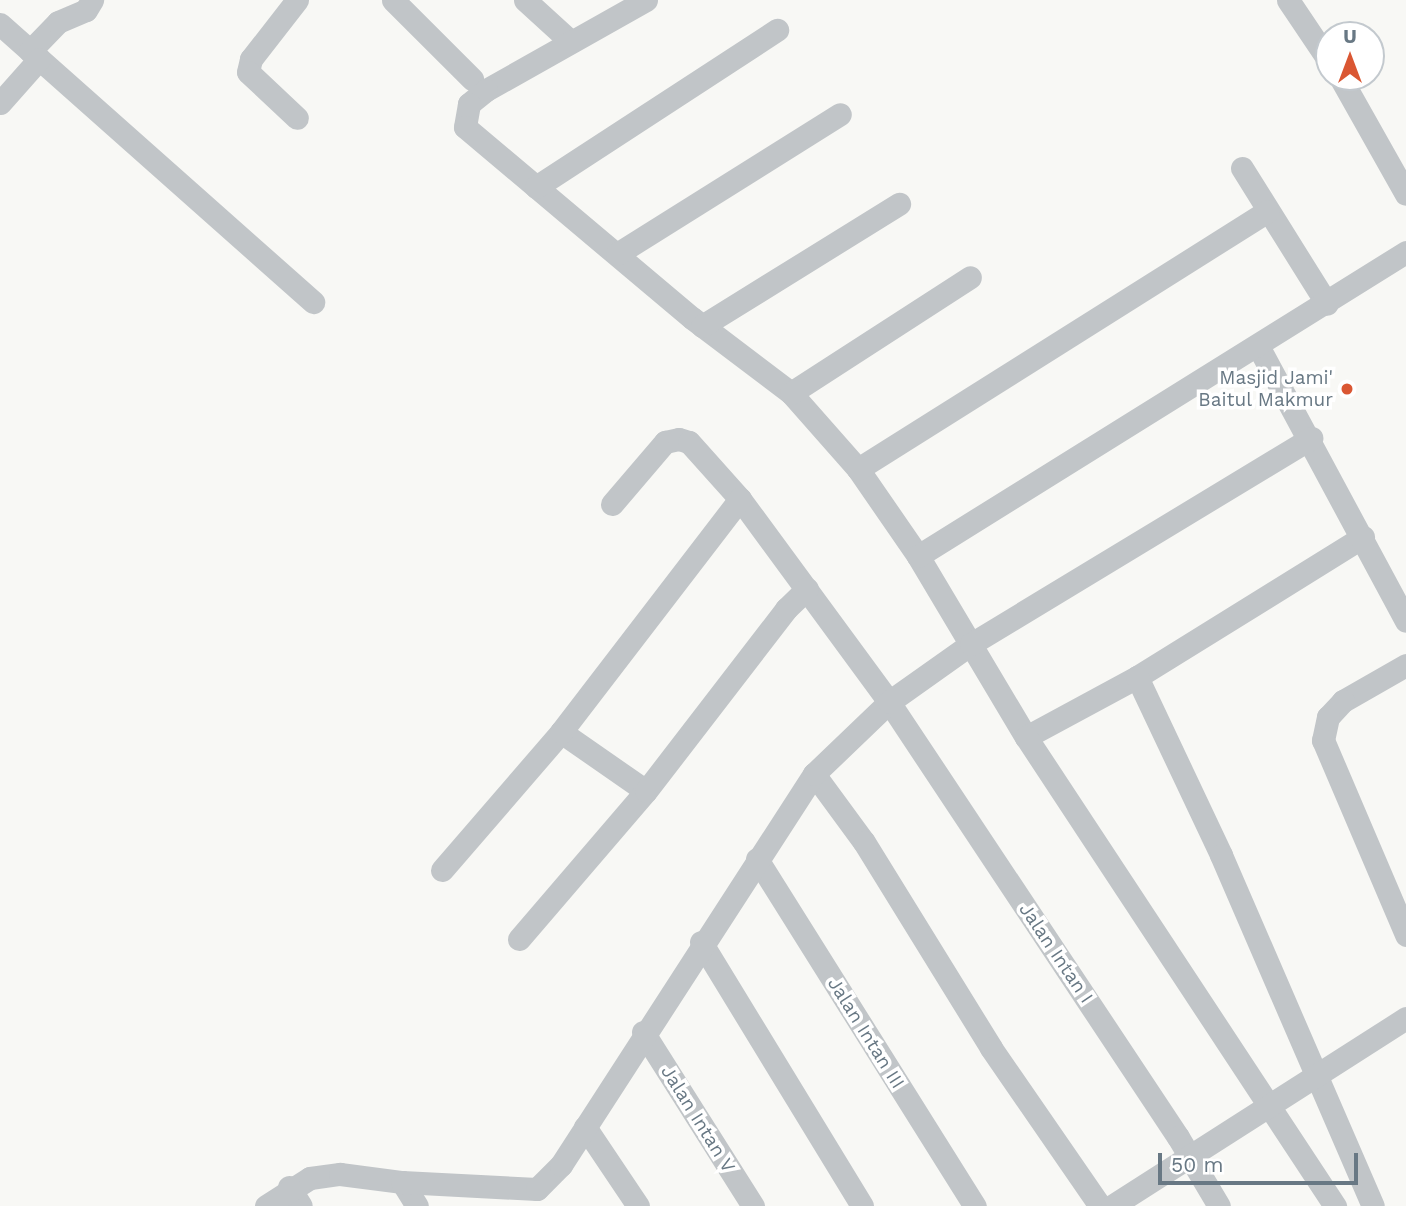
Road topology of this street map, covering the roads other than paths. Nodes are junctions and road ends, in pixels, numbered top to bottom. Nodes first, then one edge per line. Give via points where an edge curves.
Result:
1 (92, 0) edge
2 (296, 0) edge
3 (393, 0) edge
4 (525, 0) edge
5 (646, 0) edge
6 (1287, 0) edge
7 (0, 24) edge
8 (777, 30) dead end
9 (1315, 41) edge
10 (571, 42) junction
11 (35, 55) junction
12 (472, 79) dead end
13 (1348, 91) edge
14 (0, 103) edge
15 (840, 114) dead end
16 (297, 118) dead end
17 (1241, 168) dead end
18 (536, 187) junction
19 (1406, 194) edge
20 (899, 204) dead end
21 (1267, 211) junction
22 (1406, 252) edge
23 (617, 254) junction
24 (970, 277) dead end
25 (313, 302) dead end
26 (1327, 304) junction
27 (702, 326) junction
28 (1258, 346) junction
29 (791, 393) junction
30 (1311, 438) junction
31 (858, 469) junction
32 (740, 499) junction
33 (612, 504) dead end
34 (1363, 537) junction
35 (918, 556) junction
36 (807, 589) junction
37 (1406, 621) edge
38 (971, 644) junction
39 (1406, 665) edge
40 (1137, 677) junction
41 (889, 702) junction
42 (561, 732) junction
43 (1026, 737) junction
44 (814, 774) junction
45 (646, 791) junction
46 (757, 859) junction
47 (442, 870) dead end
48 (1406, 936) edge
49 (519, 939) dead end
50 (701, 942) junction
51 (1406, 1018) edge
52 (643, 1032) junction
53 (1318, 1076) junction
54 (1268, 1103) junction
55 (585, 1127) junction
56 (1189, 1156) junction
57 (402, 1182) junction
58 (520, 1196) edge
59 (295, 1197) edge
60 (266, 1206) edge
61 (417, 1206) edge
62 (638, 1206) edge
63 (753, 1206) edge
64 (862, 1206) edge
65 (975, 1206) edge
66 (1100, 1206) edge
67 (1112, 1206) edge
68 (1219, 1206) edge
69 (1335, 1206) edge
70 (1373, 1206) edge

1 - 11 street via 86,10 58,22
2 - 16 street via 251,59 248,72
3 - 12 street
4 - 10 street
5 - 10 street
6 - 9 street
7 - 11 street
8 - 18 street
10 - 18 street via 486,90 469,104 464,115 465,127
11 - 14 street
11 - 25 street
13 - 19 street
15 - 23 street
17 - 21 street
18 - 23 street
20 - 27 street
21 - 26 street
21 - 31 street
22 - 26 street
23 - 27 street
24 - 29 street
26 - 28 street
27 - 29 street
28 - 30 street
28 - 35 street
29 - 31 street
30 - 34 street
30 - 38 street
31 - 35 street
32 - 33 street, Jalan Intan I via 689,442 679,439 665,442
32 - 36 street, Jalan Intan I
32 - 42 street
34 - 37 street
34 - 40 street
35 - 38 street
36 - 41 street, Jalan Intan I
36 - 45 street
38 - 41 street
38 - 43 street
39 - 48 street via 1343,701 1328,717 1323,740
40 - 43 street
40 - 53 street
41 - 44 street
41 - 56 street, Jalan Intan I
42 - 45 street
42 - 47 street
43 - 54 street
44 - 46 street
44 - 66 street via 863,842 991,1048
45 - 49 street
46 - 50 street
46 - 65 street, Jalan Intan III
50 - 52 street
50 - 64 street
51 - 53 street
52 - 55 street
52 - 63 street, Jalan Intan V
53 - 54 street
53 - 70 street
54 - 56 street
54 - 69 street
55 - 58 street via 561,1165 537,1189
55 - 62 street
56 - 67 street
56 - 68 street, Jalan Intan I
57 - 58 street
57 - 59 street via 340,1174 310,1178
57 - 61 street
59 - 60 street

